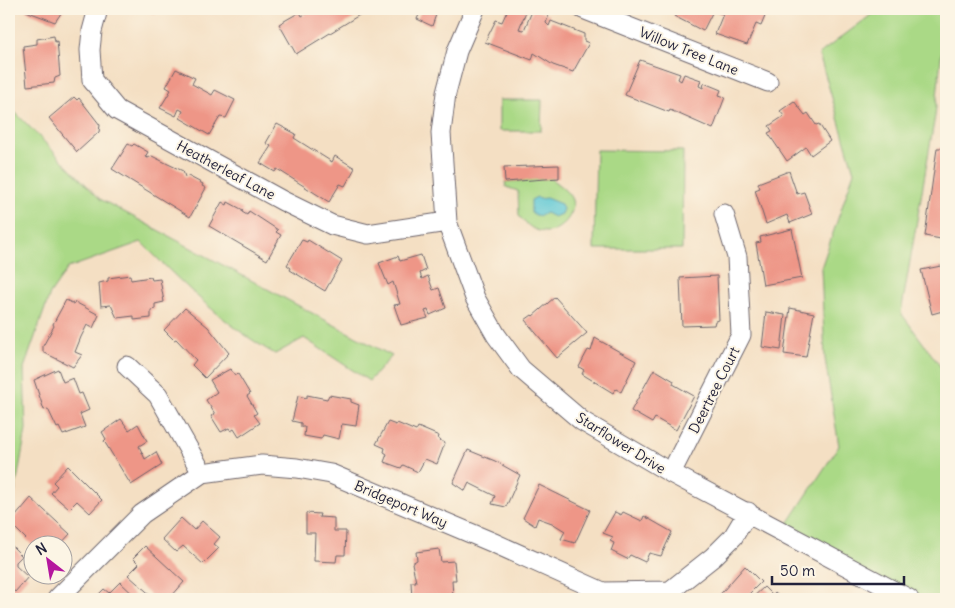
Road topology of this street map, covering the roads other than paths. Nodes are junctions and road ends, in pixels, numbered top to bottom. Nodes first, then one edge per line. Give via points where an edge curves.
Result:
1 (98, 9) edge
2 (474, 9) edge
3 (583, 9) edge
4 (768, 82) dead end
5 (724, 214) dead end
6 (447, 222) junction
7 (127, 366) dead end
8 (202, 473) junction
9 (671, 473) junction
10 (748, 512) junction
11 (674, 595) edge
12 (57, 599) edge
13 (909, 599) edge

1 - 6 street, Heatherleaf Lane via 90,50 92,80 116,110 332,225 368,234
2 - 6 street, Starflower Drive via 457,51 444,109 441,133
3 - 4 street, Willow Tree Lane
5 - 9 street, Deertree Court via 737,257 741,334
6 - 9 street, Starflower Drive via 475,298 496,335 521,368 582,422
7 - 8 street via 158,395
8 - 11 street, Bridgeport Way via 262,465 331,474 603,592
8 - 12 street, Bridgeport Way via 142,514
9 - 10 street, Starflower Drive
10 - 11 street, Bridgeport Way via 732,537
10 - 13 street, Starflower Drive

